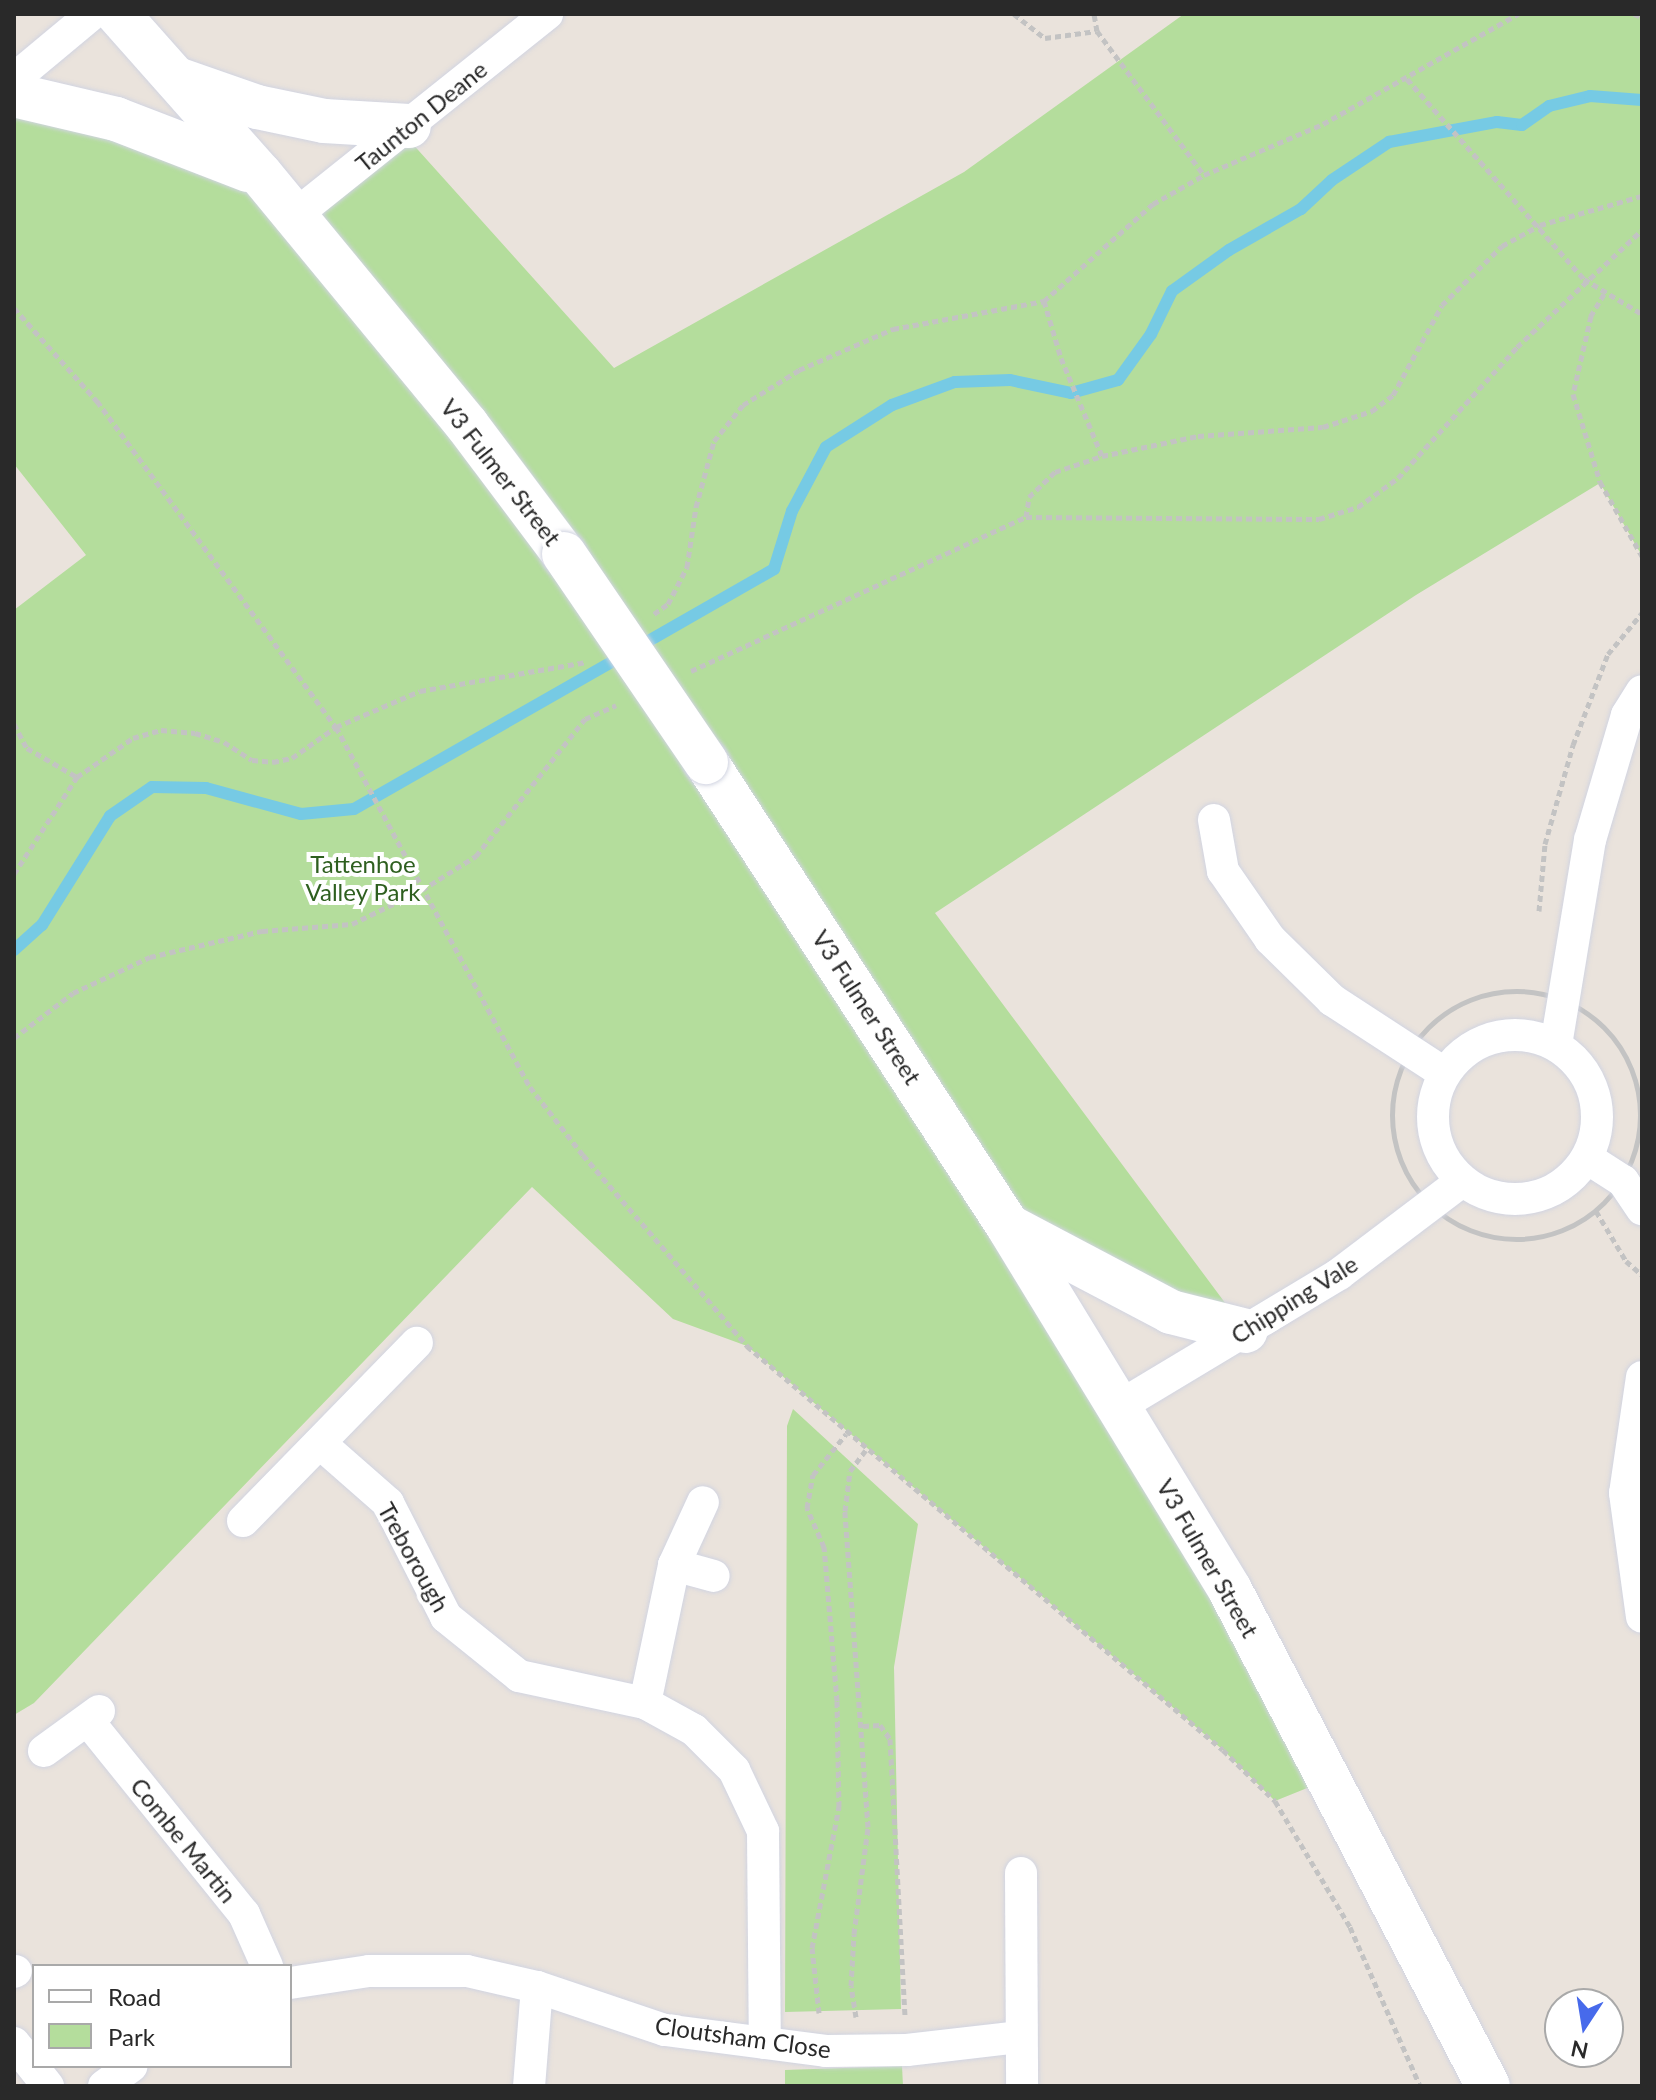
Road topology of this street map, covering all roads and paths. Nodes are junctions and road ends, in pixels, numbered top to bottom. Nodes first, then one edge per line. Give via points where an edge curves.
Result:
1 (92, 14) edge
2 (118, 14) edge
3 (547, 14) edge
4 (1014, 14) edge
5 (1094, 14) edge
6 (1518, 14) edge
7 (1634, 14) edge
8 (1642, 17) edge
9 (1097, 31) junction
10 (175, 78) junction
11 (14, 79) edge
12 (1407, 79) junction
13 (14, 95) edge
14 (409, 126) junction
15 (261, 175) junction
16 (1204, 175) junction
17 (1642, 196) edge
18 (294, 216) junction
19 (1540, 225) junction
20 (1642, 230) edge
21 (1584, 279) junction
22 (1604, 294) junction
23 (1044, 301) junction
24 (14, 308) edge
25 (1642, 314) edge
26 (1102, 456) junction
27 (1026, 517) junction
28 (1642, 556) edge
29 (645, 620) dead end
30 (598, 654) dead end
31 (691, 671) dead end
32 (1642, 691) edge
33 (601, 711) dead end
34 (14, 724) edge
35 (336, 727) junction
36 (77, 777) junction
37 (1214, 820) dead end
38 (14, 874) edge
39 (422, 890) junction
40 (1566, 1000) junction
41 (14, 1038) edge
42 (1556, 1045) junction
43 (1407, 1053) junction
44 (1444, 1073) junction
45 (1587, 1158) junction
46 (1462, 1181) junction
47 (1623, 1181) junction
48 (1432, 1208) junction
49 (1642, 1209) edge
50 (1596, 1211) junction
51 (1008, 1226) junction
52 (1642, 1275) edge
53 (1246, 1331) junction
54 (417, 1343) dead end
55 (1642, 1377) edge
56 (1118, 1407) junction
57 (846, 1434) junction
58 (322, 1445) junction
59 (866, 1450) junction
60 (703, 1502) dead end
61 (243, 1521) dead end
62 (674, 1565) junction
63 (714, 1576) dead end
64 (1642, 1617) edge
65 (645, 1703) junction
66 (863, 1726) junction
67 (44, 1751) dead end
68 (1021, 1873) dead end
69 (266, 1964) edge
70 (292, 1983) edge
71 (537, 1987) junction
72 (1020, 2037) junction
73 (14, 2043) edge
74 (765, 2043) junction
75 (907, 2050) junction
76 (826, 2051) junction
77 (861, 2052) junction
78 (32, 2066) edge
79 (34, 2068) edge
80 (129, 2068) edge
81 (48, 2086) edge
82 (104, 2086) edge
83 (529, 2086) edge
84 (1022, 2086) edge
85 (1420, 2086) edge
86 (1488, 2086) edge

1 - 11 street
2 - 10 street, V3 Fulmer Street
3 - 14 street, Taunton Deane
4 - 9 path via 1045,38
5 - 9 path
6 - 12 path
7 - 8 path
9 - 16 path
10 - 14 street via 257,107 324,121
10 - 15 street, V3 Fulmer Street
12 - 16 path via 1323,124
12 - 19 path
13 - 15 street via 116,119
14 - 18 street, Taunton Deane
15 - 18 street, V3 Fulmer Street
16 - 23 path via 1153,204
17 - 19 path
18 - 51 street, V3 Fulmer Street, bridge via 467,425 564,554
19 - 21 path
19 - 26 path via 1502,246 1460,284 1442,305 1393,395 1372,411 1323,427 1213,434
20 - 21 path
21 - 22 path
21 - 27 path via 1398,478 1358,507 1319,519
22 - 25 path
22 - 28 path via 1591,316 1573,394 1600,482
23 - 26 path via 1061,358
23 - 29 path via 893,329 799,370 743,405 714,441 687,567 668,604
24 - 35 path via 97,401
26 - 27 path via 1055,472 1029,497
27 - 31 path
30 - 35 path via 586,662 420,691
32 - 40 street via 1627,715 1590,840
33 - 39 path via 585,719 541,770 476,856
34 - 36 path via 27,748
35 - 36 path via 292,758 273,762 252,760 224,742 195,733 161,730 133,738
35 - 39 path
36 - 38 path
37 - 43 street via 1223,871 1270,939 1332,1000
39 - 41 path via 352,924 262,931 150,957 73,993
39 - 57 path via 547,1110 747,1346
40 - 42 street
40 - 43 path via 1534,991 1497,991 1461,1002 1430,1024
40 - 47 path via 1601,1024 1628,1058 1636,1085 1639,1141
42 - 44 street via 1507,1034 1460,1054
42 - 45 street via 1577,1061 1591,1083 1597,1108
43 - 44 street
43 - 48 path via 1393,1092 1392,1134 1406,1174
44 - 46 street via 1432,1119 1436,1142
45 - 46 street via 1553,1190 1530,1198 1483,1193
45 - 47 street
46 - 48 street, Chipping Vale
47 - 49 street
47 - 50 path
48 - 50 path via 1462,1228 1496,1238 1532,1239 1566,1229
48 - 53 street, Chipping Vale
50 - 52 path via 1626,1261
51 - 53 street via 1171,1312
51 - 56 street, V3 Fulmer Street
53 - 56 street, Chipping Vale
54 - 58 street
55 - 64 street via 1625,1493
56 - 86 street, V3 Fulmer Street via 1230,1590
57 - 59 path
57 - 76 path via 813,1475 807,1508 824,1547 837,1701 839,1807 812,1948
58 - 61 street
58 - 65 street, Treborough via 388,1503 446,1617 519,1676
59 - 66 path via 850,1471 845,1511
59 - 85 path via 1223,1750 1275,1801 1350,1927
60 - 62 street
62 - 63 street
62 - 65 street
65 - 74 street, Treborough via 694,1730 734,1770 763,1831
66 - 75 path via 880,1725 890,1739
66 - 77 path via 868,1827 851,1986
67 - 69 street, Combe Martin via 94,1717 244,1914
68 - 72 street
70 - 71 street, Cloutsham Close via 369,1971 467,1971
71 - 74 street, Cloutsham Close via 665,2030
71 - 83 street
72 - 75 street, Cloutsham Close
72 - 84 street
73 - 78 street
74 - 76 street, Cloutsham Close
75 - 77 street, Cloutsham Close
76 - 77 street, Cloutsham Close
79 - 81 street
80 - 82 street

